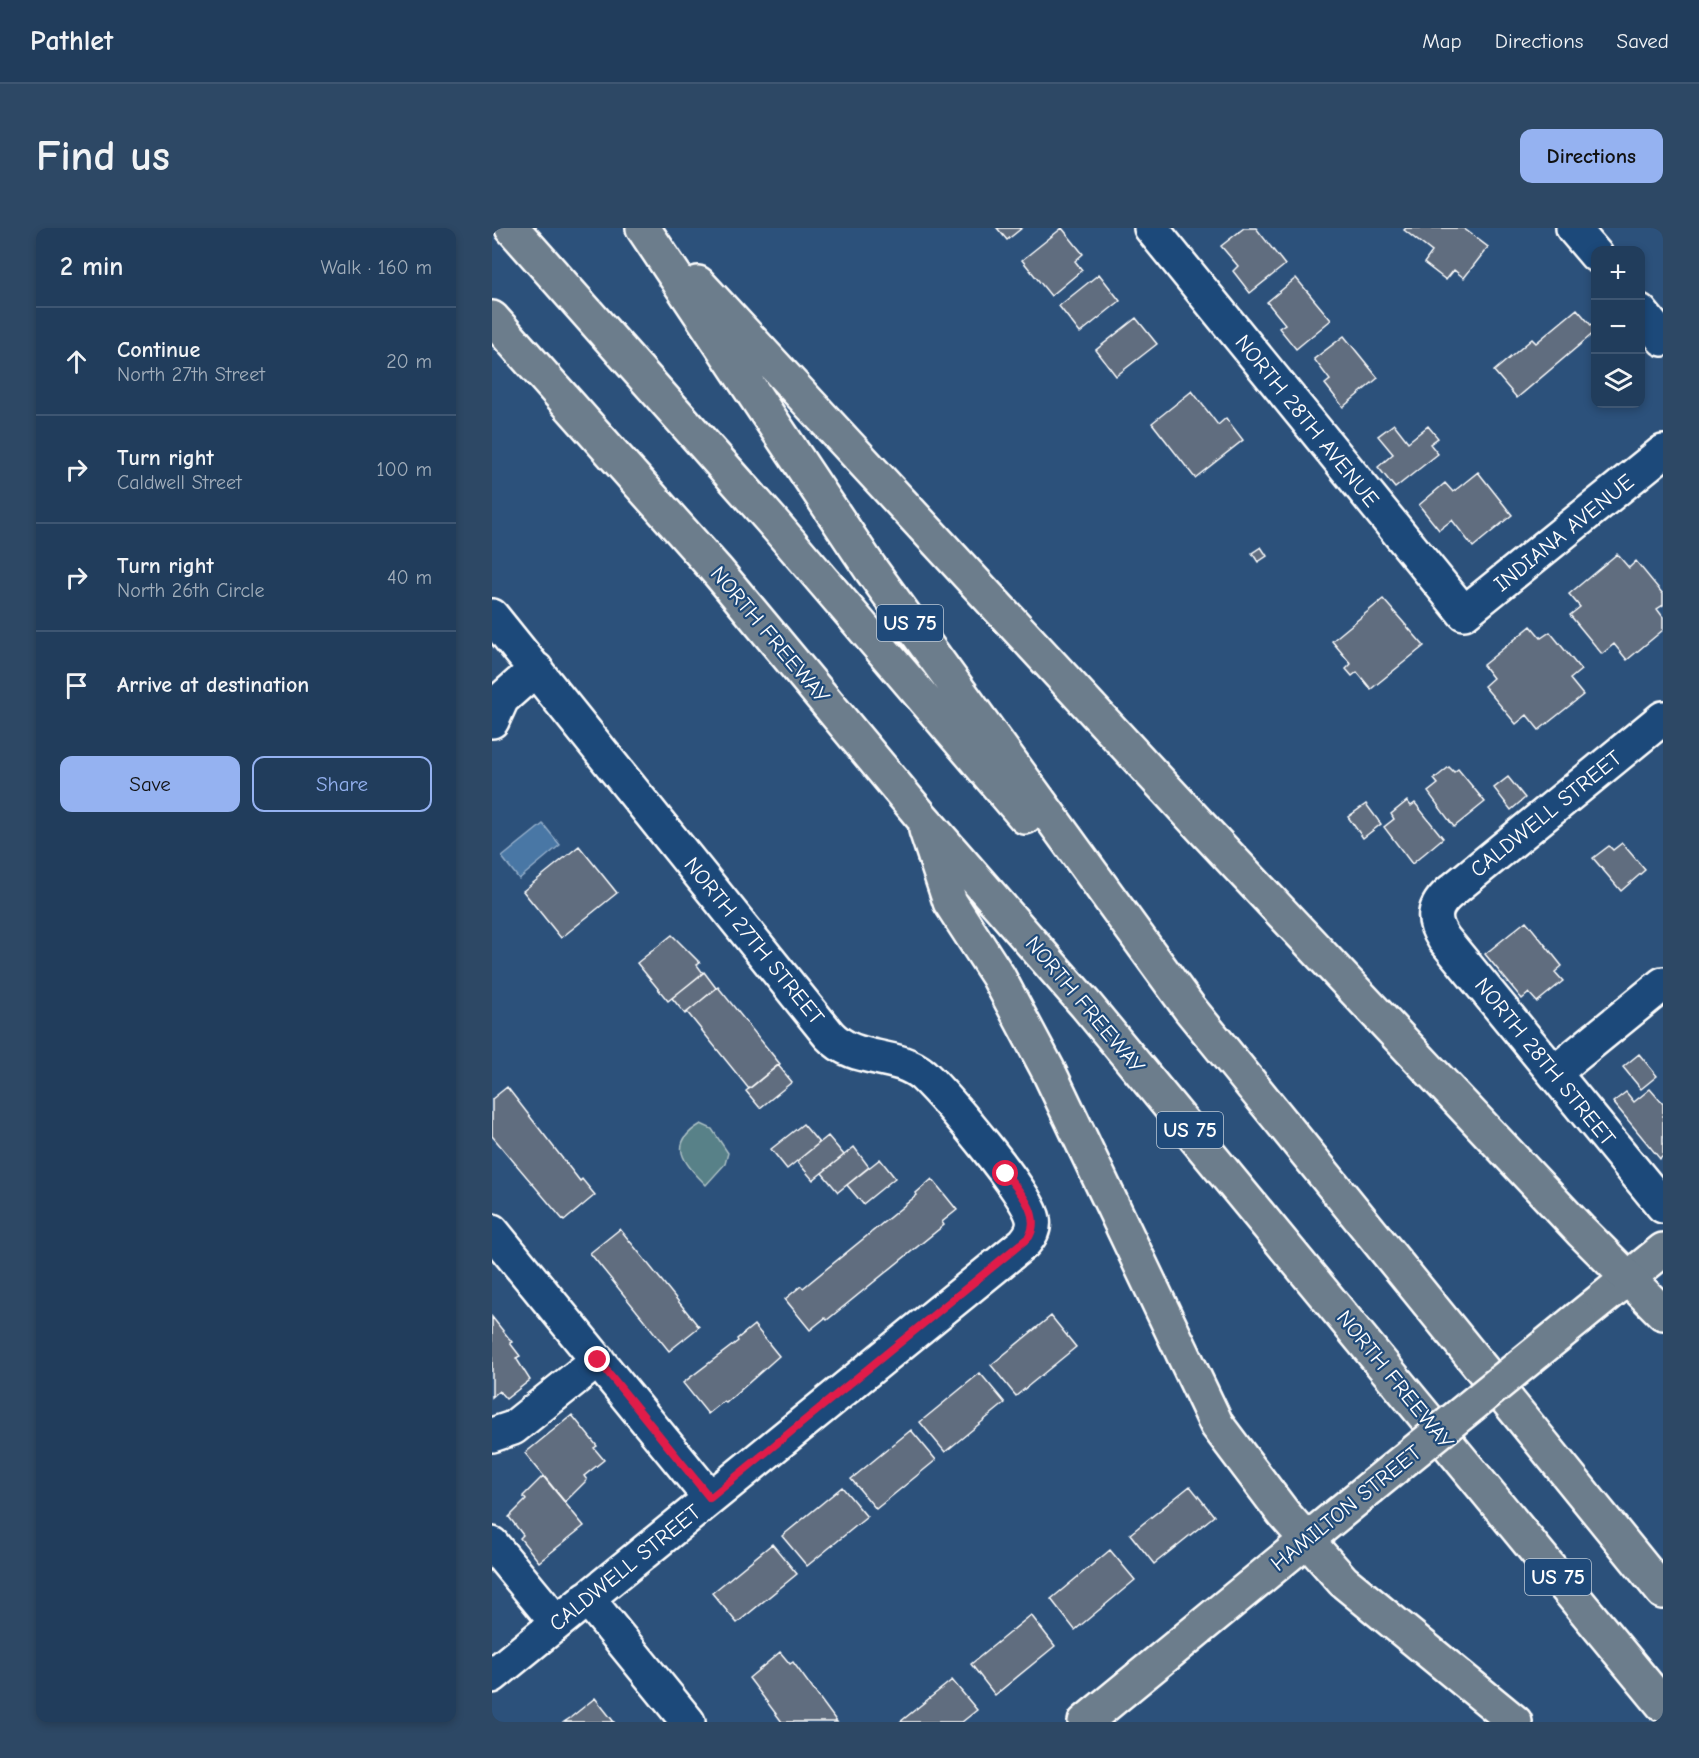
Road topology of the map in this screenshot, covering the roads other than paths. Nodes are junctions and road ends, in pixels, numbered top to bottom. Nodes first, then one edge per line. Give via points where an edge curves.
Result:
1 (512, 228) edge
2 (643, 228) edge
3 (648, 228) edge
4 (1151, 228) edge
5 (1574, 228) edge
6 (1591, 249) edge
7 (1645, 316) edge
8 (492, 318) edge
9 (1663, 339) edge
10 (1663, 452) edge
11 (1464, 613) joint
12 (492, 616) edge
13 (536, 669) junction
14 (1663, 718) edge
15 (492, 721) edge
16 (921, 816) junction
17 (1434, 914) joint
18 (1663, 984) edge
19 (1190, 1009) junction
20 (1554, 1073) junction
21 (1663, 1206) edge
22 (1034, 1230) joint
23 (492, 1231) edge
24 (1663, 1250) edge
25 (1628, 1278) junction
26 (1663, 1313) edge
27 (598, 1360) junction
28 (492, 1436) edge
29 (710, 1498) junction
30 (1306, 1540) junction
31 (492, 1544) edge
32 (1663, 1592) edge
33 (587, 1598) junction
34 (557, 1623) junction
35 (492, 1676) edge
36 (1663, 1705) edge
37 (688, 1722) edge
38 (1085, 1722) edge
39 (1515, 1722) edge

1 - 19 main road via 778,529
2 - 19 main road, US 75 via 864,559
3 - 25 main road via 1205,831
4 - 11 street, NORTH 28TH AVENUE
5 - 6 street
7 - 9 street
8 - 16 main road, NORTH FREEWAY / US 75 via 718,572
10 - 11 street, INDIANA AVENUE
12 - 13 street, NORTH 27TH STREET
13 - 15 street via 502,699
13 - 22 street, NORTH 27TH STREET via 829,1035 850,1051 907,1064 923,1075 1020,1193 1033,1217
14 - 17 street, CALDWELL STREET via 1449,893
16 - 30 main road via 950,902 998,976 1043,1060 1212,1418
16 - 36 main road, NORTH FREEWAY / US 75 via 1086,1005
17 - 20 street, NORTH 28TH STREET via 1444,939
18 - 20 street
19 - 32 main road, US 75
20 - 21 street, NORTH 28TH STREET
22 - 29 street, CALDWELL STREET via 1024,1243
23 - 27 street
24 - 25 main road, HAMILTON STREET
25 - 26 main road
25 - 30 main road, HAMILTON STREET, bridge
27 - 28 street via 513,1428
27 - 29 street
29 - 33 street, CALDWELL STREET
30 - 38 main road, HAMILTON STREET
30 - 39 main road via 1355,1591
31 - 34 street
33 - 34 street, CALDWELL STREET
33 - 37 street
34 - 35 street, CALDWELL STREET

